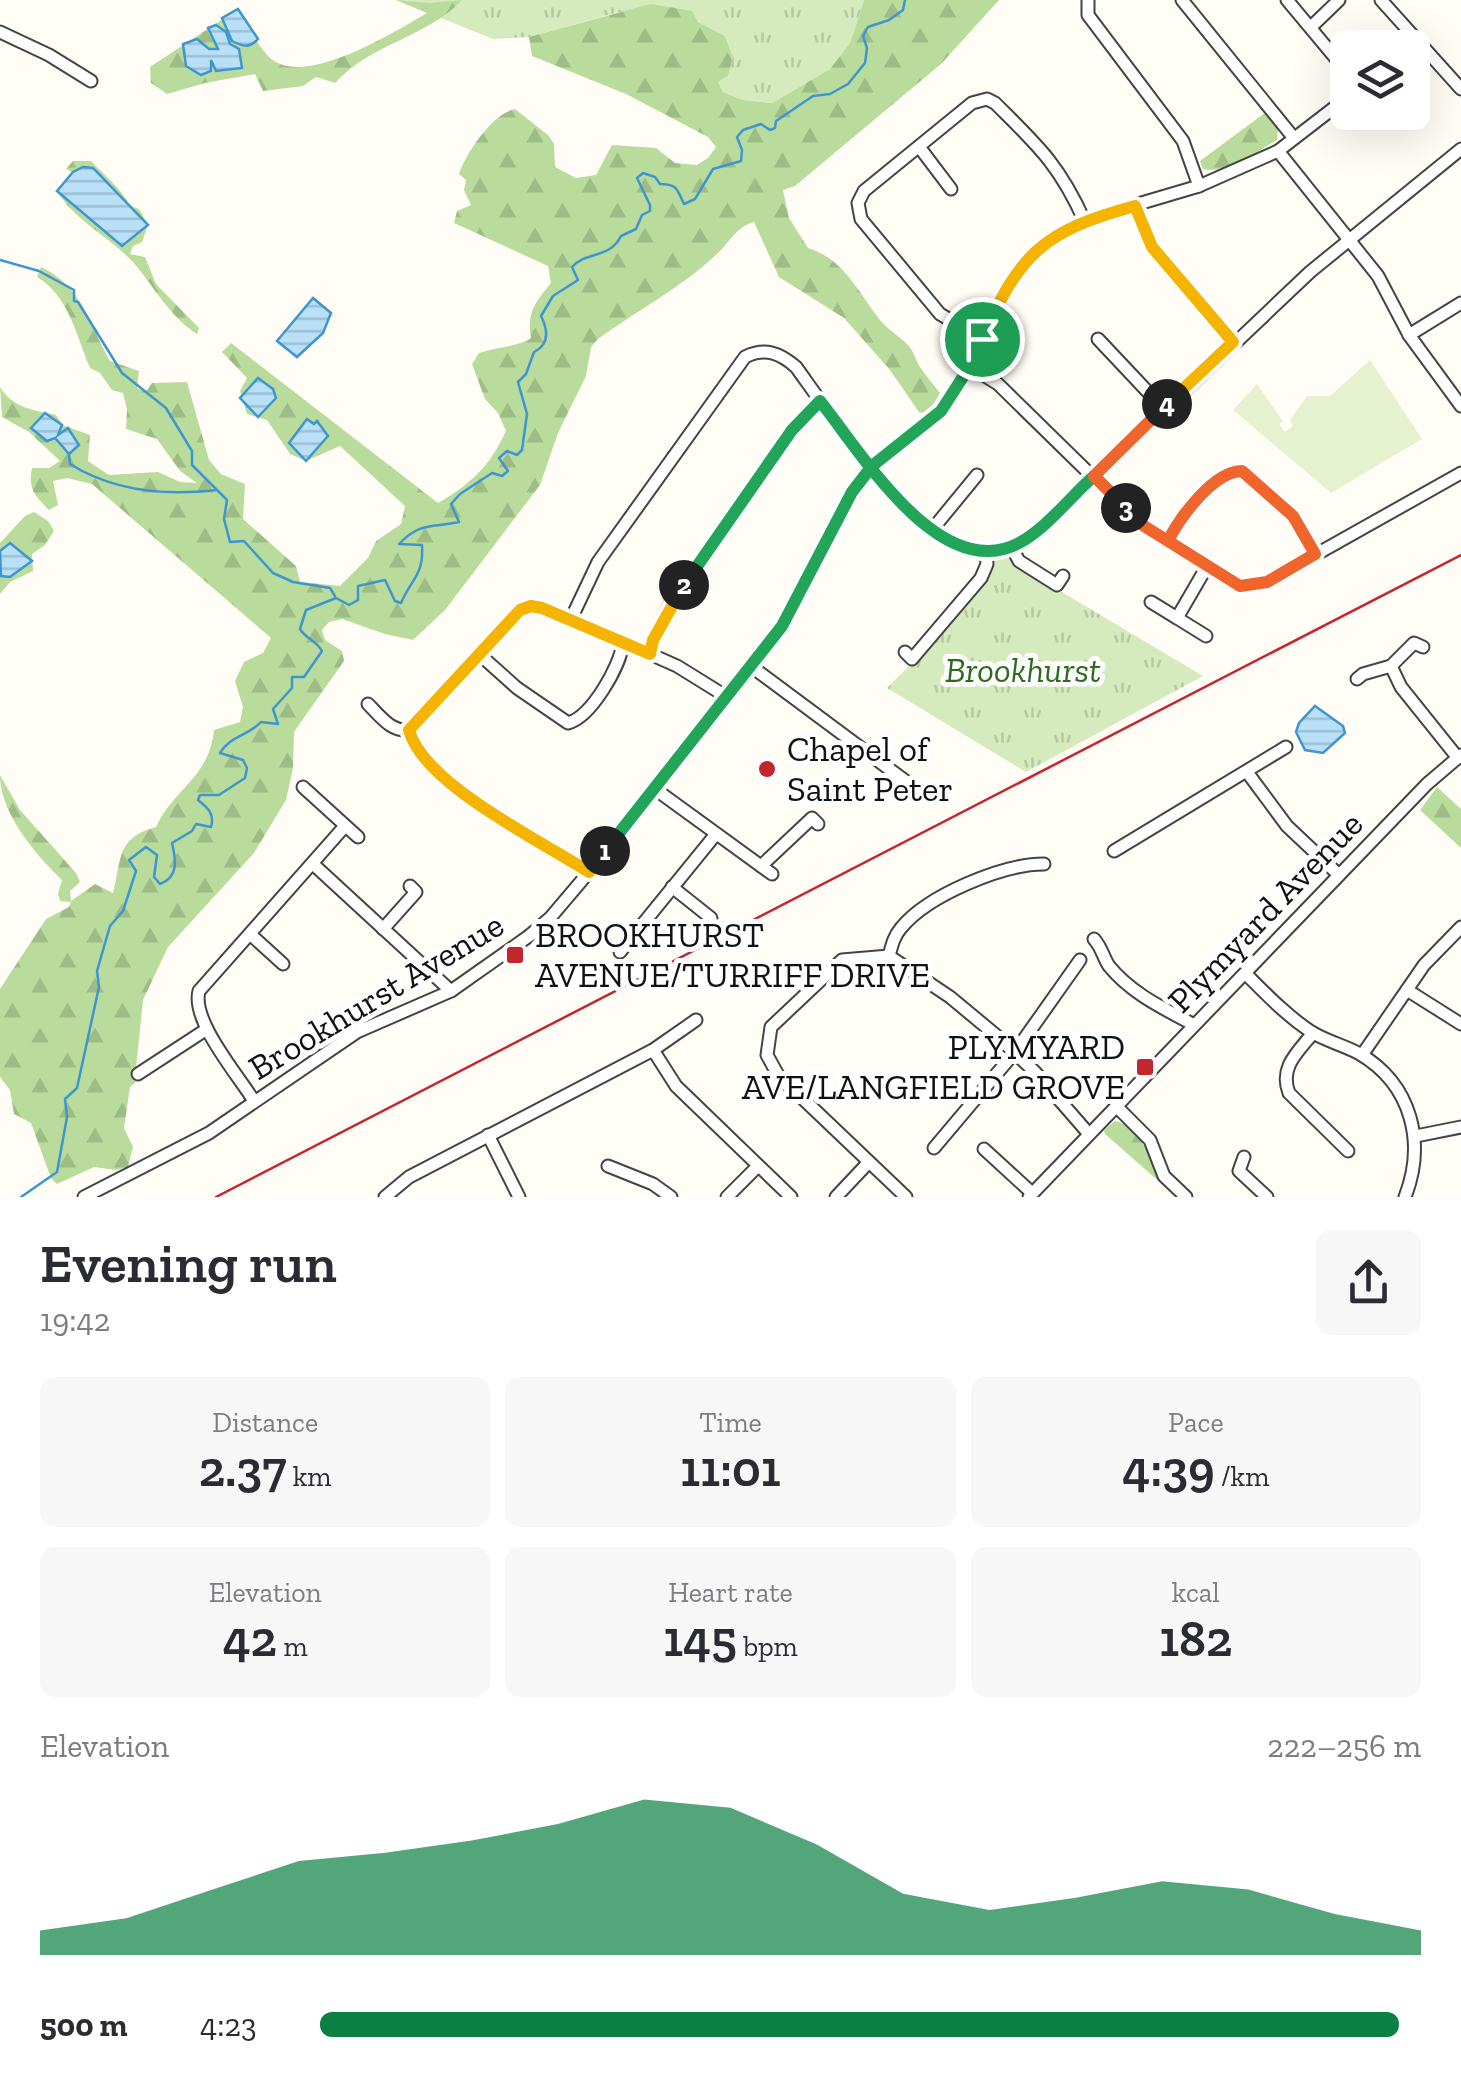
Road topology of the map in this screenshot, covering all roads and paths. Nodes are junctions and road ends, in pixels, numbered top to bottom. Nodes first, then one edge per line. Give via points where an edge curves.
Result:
1 (1088, 0) edge
2 (1182, 0) edge
3 (1287, 0) edge
4 (1339, 0) edge
5 (1382, 0) edge
6 (1311, 28) junction
7 (1402, 30) edge
8 (0, 32) edge
9 (1330, 52) edge
10 (1430, 61) edge
11 (91, 81) dead end
12 (1461, 89) edge
13 (1330, 110) edge
14 (1293, 137) junction
15 (920, 148) junction
16 (1461, 149) edge
17 (1278, 151) junction
18 (1199, 186) junction
19 (951, 189) dead end
20 (1135, 206) junction
21 (1084, 220) junction
22 (1348, 242) junction
23 (1461, 303) edge
24 (1409, 335) junction
25 (982, 339) junction
26 (1098, 339) dead end
27 (1233, 342) junction
28 (970, 366) junction
29 (820, 401) junction
30 (1461, 406) edge
31 (1164, 408) junction
32 (872, 466) junction
33 (1461, 474) edge
34 (1094, 476) junction
35 (977, 481) dead end
36 (931, 530) junction
37 (1168, 541) junction
38 (1011, 546) junction
39 (986, 552) junction
40 (1315, 554) junction
41 (1206, 568) junction
42 (1063, 576) dead end
43 (1151, 602) dead end
44 (1178, 618) junction
45 (572, 619) junction
46 (1206, 636) dead end
47 (1416, 642) dead end
48 (623, 643) junction
49 (906, 652) dead end
50 (479, 654) junction
51 (650, 654) junction
52 (1391, 666) junction
53 (752, 667) junction
54 (1360, 674) dead end
55 (727, 697) junction
56 (368, 704) dead end
57 (409, 730) junction
58 (1286, 747) dead end
59 (1460, 756) edge
60 (1248, 772) junction
61 (303, 787) dead end
62 (655, 789) junction
63 (927, 797) dead end
64 (818, 824) dead end
65 (345, 826) junction
66 (716, 834) junction
67 (358, 838) dead end
68 (1114, 852) dead end
69 (1034, 860) dead end
70 (313, 864) junction
71 (761, 866) junction
72 (589, 872) junction
73 (772, 874) dead end
74 (1339, 875) junction
75 (672, 887) junction
76 (416, 892) dead end
77 (711, 918) dead end
78 (1461, 927) edge
79 (384, 929) junction
80 (250, 934) junction
81 (614, 936) dead end
82 (1094, 938) dead end
83 (890, 956) junction
84 (1080, 960) dead end
85 (283, 963) dead end
86 (1246, 974) junction
87 (1406, 990) junction
88 (451, 991) junction
89 (696, 1020) dead end
90 (1461, 1024) edge
91 (1194, 1025) junction
92 (207, 1029) junction
93 (1314, 1033) junction
94 (653, 1050) junction
95 (1015, 1052) junction
96 (1362, 1055) junction
97 (138, 1074) dead end
98 (254, 1101) junction
99 (1116, 1106) junction
100 (1461, 1128) edge
101 (1089, 1134) junction
102 (488, 1136) junction
103 (1416, 1136) junction
104 (934, 1148) dead end
105 (984, 1149) dead end
106 (1348, 1151) dead end
107 (1244, 1156) dead end
108 (869, 1162) junction
109 (608, 1166) dead end
110 (758, 1166) junction
111 (1030, 1195) edge
112 (1182, 1196) edge
113 (84, 1197) edge
114 (385, 1197) edge
115 (519, 1197) edge
116 (671, 1197) edge
117 (727, 1197) edge
118 (792, 1197) edge
119 (836, 1197) edge
120 (906, 1197) edge
121 (1267, 1197) edge
122 (1405, 1197) edge

1 - 18 street via 1088,14 1183,141
2 - 14 street
3 - 6 street
4 - 6 street
5 - 7 street
6 - 9 street
8 - 11 street
10 - 12 street
13 - 14 street, Brookhurst Avenue
14 - 17 street, Brookhurst Avenue
15 - 19 street
15 - 21 street via 972,103 995,102 1053,162
15 - 25 street via 864,191 858,212 940,314
16 - 22 street
17 - 18 street, Brookhurst Avenue
17 - 22 street
18 - 20 street, Brookhurst Avenue
20 - 21 street, Brookhurst Avenue
20 - 27 street via 1152,247
21 - 25 street, Brookhurst Avenue via 1026,260
22 - 24 street via 1378,276
22 - 27 street
23 - 24 street
24 - 30 street
25 - 28 street, Brookhurst Avenue
26 - 31 street
27 - 31 street
28 - 32 street, Brookhurst Avenue via 930,422
28 - 34 street via 998,384
29 - 32 street
29 - 45 street via 785,357 745,357 598,562
29 - 51 street via 792,430 673,601
31 - 34 street
32 - 36 street
32 - 53 street, Brookhurst Avenue
33 - 40 street
34 - 37 street
34 - 38 street
35 - 36 street
36 - 39 street
37 - 40 street via 1224,474 1242,471 1293,516
37 - 41 street
38 - 39 street
38 - 42 street via 1019,561 1058,585
39 - 49 street via 981,578 912,659
40 - 41 street via 1250,586
41 - 44 street
43 - 44 street
44 - 46 street
45 - 48 street
45 - 50 street via 531,606 520,610
47 - 52 street
48 - 50 street via 583,716 568,723
48 - 51 street
50 - 57 street
51 - 55 street
52 - 54 street
52 - 59 street
53 - 55 street, Brookhurst Avenue
53 - 63 street
55 - 62 street, Brookhurst Avenue
56 - 57 street via 389,725
57 - 72 street via 414,746 441,776
58 - 60 street
59 - 74 street, Plymyard Avenue
60 - 68 street
60 - 74 street via 1288,826
61 - 65 street
62 - 66 street
62 - 72 street, Brookhurst Avenue
64 - 71 street via 812,818
65 - 67 street
65 - 70 street
66 - 71 street
66 - 75 street
69 - 83 street via 924,908 903,925
70 - 79 street
70 - 80 street
71 - 73 street
72 - 88 street, Brookhurst Avenue via 550,918
74 - 86 street, Plymyard Avenue
75 - 77 street
75 - 81 street via 623,948
76 - 79 street
78 - 87 street
79 - 88 street
80 - 85 street
80 - 92 street via 200,991 198,1008
82 - 91 street via 1106,962 1138,995
83 - 95 street
83 - 108 street via 842,960 830,968 771,1027 766,1045 778,1075
84 - 95 street
86 - 91 street, Plymyard Avenue
86 - 93 street
87 - 90 street
87 - 96 street
88 - 98 street, Brookhurst Avenue via 357,1032
89 - 94 street
91 - 99 street, Plymyard Avenue
92 - 97 street
92 - 98 street
93 - 96 street
93 - 106 street via 1287,1066 1286,1085 1334,1145
94 - 102 street
94 - 110 street via 676,1086
95 - 101 street
95 - 104 street
96 - 103 street via 1400,1094
98 - 113 street, Brookhurst Avenue via 178,1151
99 - 101 street, Plymyard Avenue
99 - 112 street via 1150,1140 1164,1176
100 - 103 street
101 - 111 street, Plymyard Avenue
102 - 114 street via 409,1176
102 - 115 street
103 - 122 street
105 - 111 street
107 - 121 street via 1234,1175
108 - 119 street
108 - 120 street
109 - 116 street
110 - 117 street
110 - 118 street

